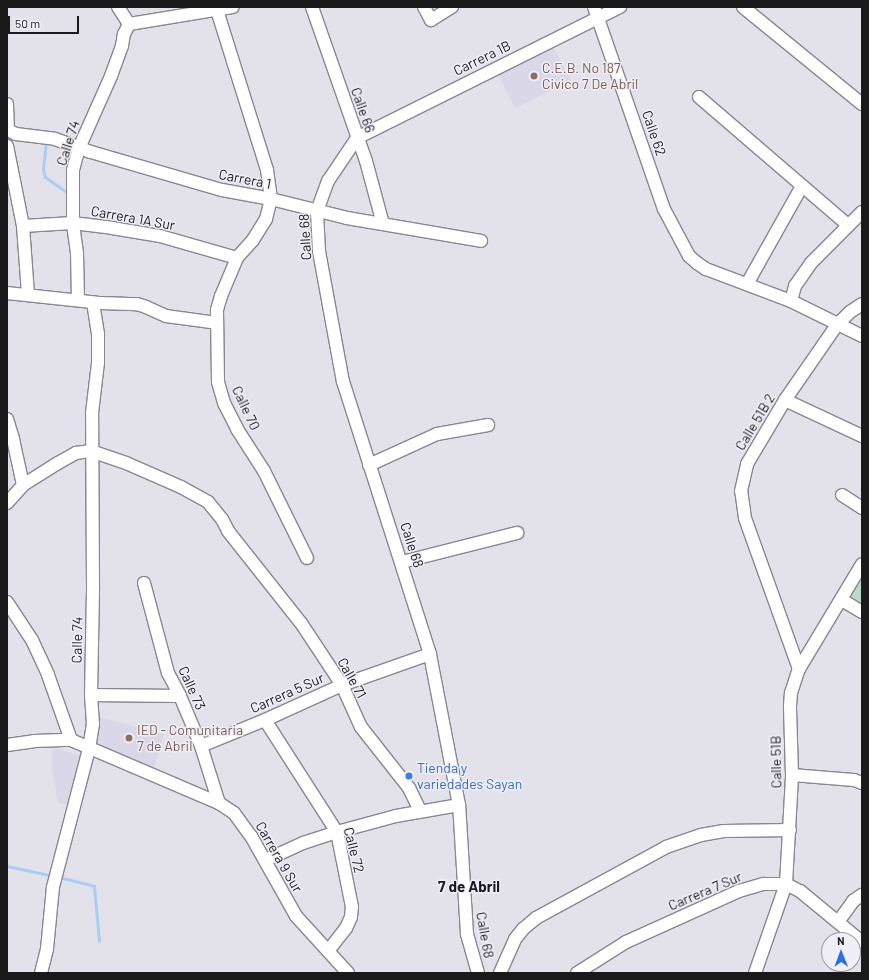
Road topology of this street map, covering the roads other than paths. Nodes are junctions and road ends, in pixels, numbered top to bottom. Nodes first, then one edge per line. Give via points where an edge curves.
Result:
1 (118, 7) edge
2 (233, 7) edge
3 (312, 7) edge
4 (424, 7) edge
5 (452, 7) edge
6 (620, 7) edge
7 (743, 7) edge
8 (217, 9) edge
9 (596, 12) edge
10 (129, 24) junction
11 (699, 97) dead end
12 (7, 104) edge
13 (862, 104) edge
14 (357, 138) junction
15 (7, 146) edge
16 (79, 148) junction
17 (802, 186) junction
18 (271, 199) junction
19 (317, 210) junction
20 (862, 212) edge
21 (73, 223) junction
22 (383, 224) junction
23 (848, 225) junction
24 (23, 226) junction
25 (481, 241) dead end
26 (237, 258) junction
27 (747, 284) junction
28 (7, 293) edge
29 (28, 294) junction
30 (78, 300) junction
31 (791, 301) junction
32 (93, 302) junction
33 (862, 304) edge
34 (218, 323) junction
35 (837, 325) junction
36 (862, 336) edge
37 (785, 400) junction
38 (7, 419) edge
39 (488, 425) dead end
40 (862, 436) edge
41 (92, 451) junction
42 (369, 466) junction
43 (23, 485) junction
44 (842, 495) dead end
45 (7, 503) edge
46 (862, 508) edge
47 (517, 533) dead end
48 (308, 558) dead end
49 (402, 562) junction
50 (862, 564) edge
51 (144, 583) dead end
52 (842, 600) junction
53 (7, 602) edge
54 (862, 612) edge
55 (430, 654) junction
56 (799, 669) junction
57 (342, 685) junction
58 (91, 695) junction
59 (180, 696) junction
60 (265, 720) junction
61 (71, 740) junction
62 (7, 745) edge
63 (201, 746) junction
64 (89, 749) junction
65 (792, 775) junction
66 (862, 783) edge
67 (219, 803) junction
68 (459, 805) junction
69 (420, 811) junction
70 (790, 830) junction
71 (337, 832) junction
72 (266, 860) junction
73 (786, 884) junction
74 (857, 898) edge
75 (838, 922) junction
76 (862, 942) edge
77 (328, 951) junction
78 (41, 973) edge
79 (348, 973) edge
80 (478, 973) edge
81 (500, 973) edge
82 (577, 973) edge
83 (755, 973) edge

1 - 10 street
2 - 8 street
3 - 14 street, Calle 66
4 - 5 street via 431,20
6 - 9 street, Carrera 1B
7 - 13 street
8 - 10 street
8 - 18 street via 267,170
9 - 14 street, Carrera 1B
9 - 27 street, Calle 62 via 664,209 689,256 697,263
10 - 16 street, Calle 74
11 - 17 street
12 - 16 street, Carrera 1 via 8,130 16,134 55,138
14 - 19 street, Calle 68 via 328,181
14 - 22 street, Calle 66
15 - 24 street
16 - 18 street, Carrera 1 via 188,182
16 - 21 street, Calle 74 via 73,170
17 - 23 street
17 - 27 street
18 - 19 street, Carrera 1
18 - 26 street via 266,219 253,240
19 - 22 street, Carrera 1
19 - 42 street, Calle 68 via 318,251 344,382
20 - 23 street
21 - 24 street, Carrera 1A Sur
21 - 26 street, Carrera 1A Sur via 160,236
21 - 30 street, Calle 74 via 77,253
22 - 25 street, Carrera 1
23 - 31 street via 811,263 795,286
24 - 29 street
26 - 34 street, Calle 70 via 221,296 217,310
27 - 31 street
28 - 29 street
29 - 30 street
30 - 32 street
31 - 35 street
32 - 34 street via 137,304 166,316
32 - 41 street, Calle 74 via 98,334 98,363 92,413
33 - 35 street, Calle 51B 2
34 - 48 street, Calle 70 via 218,376 224,403 264,471
35 - 36 street
35 - 37 street, Calle 51B 2
37 - 40 street
37 - 56 street, Calle 51B 2 via 747,464 741,491 745,518
38 - 43 street
39 - 42 street via 437,434
41 - 43 street via 76,453
41 - 57 street, Calle 71 via 181,487 208,502 222,519 228,532 301,623
41 - 58 street, Calle 74
42 - 49 street, Calle 68
43 - 45 street
44 - 46 street
47 - 49 street
49 - 55 street, Calle 68
50 - 52 street, Calle 51B
51 - 59 street, Calle 73 via 168,673
52 - 54 street
52 - 56 street, Calle 51B
53 - 61 street via 32,640 45,668
55 - 57 street, Carrera 5 Sur
55 - 68 street, Calle 68
56 - 65 street, Calle 51B via 790,706
57 - 60 street, Carrera 5 Sur
57 - 69 street, Calle 71 via 361,726 408,788
58 - 59 street
58 - 64 street, Calle 74 via 94,724
59 - 63 street, Calle 73
60 - 63 street, Carrera 5 Sur
60 - 71 street, Calle 72
61 - 62 street, Carrera 9 Sur
61 - 64 street, Carrera 9 Sur
63 - 67 street, Calle 73
64 - 67 street, Carrera 9 Sur
64 - 78 street, Calle 74 via 56,877 47,949
65 - 66 street via 854,780
65 - 70 street, Calle 51B
67 - 72 street, Carrera 9 Sur via 234,813
68 - 69 street
68 - 80 street, Calle 68 via 467,934
69 - 71 street
70 - 73 street, Calle 51B
70 - 81 street via 748,830 701,835 666,846 536,918 515,939
71 - 72 street via 303,843
71 - 77 street, Calle 72 via 352,907 346,928
72 - 77 street, Carrera 9 Sur via 296,916
73 - 75 street, Carrera 7 Sur via 800,891
73 - 82 street, Carrera 7 Sur via 764,884 739,891 626,942
73 - 83 street, Calle 51B
74 - 75 street
75 - 76 street, Carrera 7 Sur
77 - 79 street, Carrera 9 Sur

